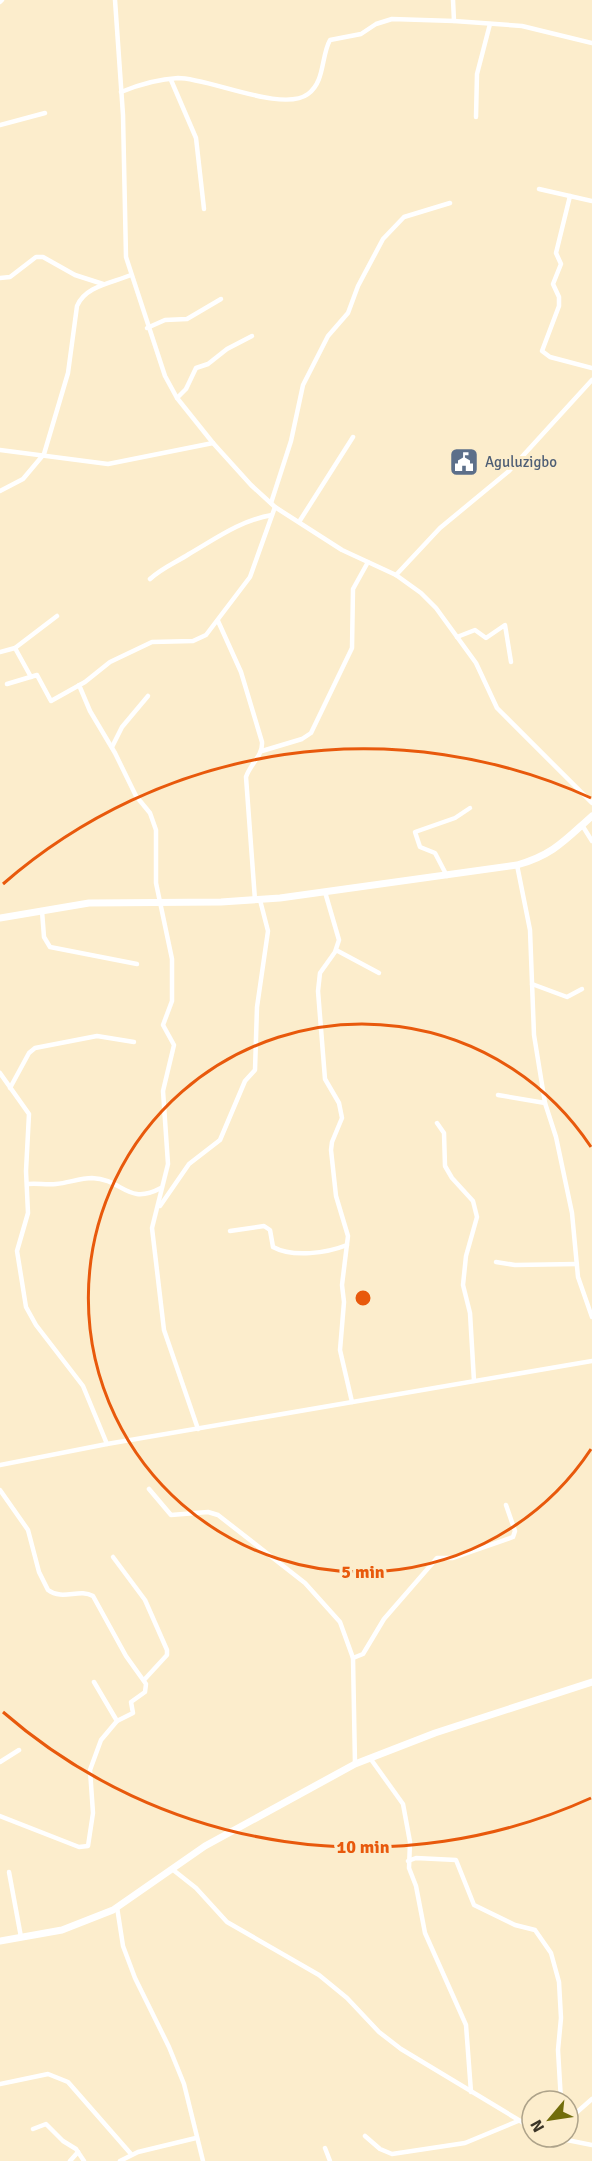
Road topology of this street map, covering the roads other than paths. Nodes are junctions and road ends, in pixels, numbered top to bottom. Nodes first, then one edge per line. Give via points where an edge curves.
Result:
1 (115, 0) edge
2 (453, 0) edge
3 (454, 21) junction
4 (490, 24) junction
5 (592, 43) edge
6 (171, 80) junction
7 (121, 92) junction
8 (45, 113) dead end
9 (476, 117) dead end
10 (0, 125) edge
11 (539, 189) dead end
12 (570, 196) junction
13 (592, 201) edge
14 (450, 203) dead end
15 (204, 209) dead end
16 (131, 275) junction
17 (0, 278) edge
18 (106, 285) junction
19 (221, 298) dead end
20 (147, 328) junction
21 (252, 336) dead end
22 (592, 368) edge
23 (592, 380) edge
24 (177, 398) junction
25 (353, 437) dead end
26 (213, 443) junction
27 (0, 450) edge
28 (44, 454) junction
29 (0, 491) edge
30 (273, 505) junction
31 (272, 515) junction
32 (299, 522) junction
33 (368, 562) junction
34 (396, 575) junction
35 (150, 579) dead end
36 (57, 616) dead end
37 (218, 621) junction
38 (458, 637) junction
39 (15, 648) junction
40 (0, 652) edge
41 (512, 662) dead end
42 (31, 677) junction
43 (6, 684) dead end
44 (80, 685) junction
45 (148, 696) dead end
46 (112, 747) junction
47 (262, 751) junction
48 (592, 803) edge
49 (470, 808) dead end
50 (592, 816) edge
51 (582, 825) junction
52 (592, 841) edge
53 (517, 865) junction
54 (447, 876) junction
55 (325, 892) junction
56 (258, 900) junction
57 (160, 902) junction
58 (42, 911) junction
59 (1, 916) edge
60 (336, 950) junction
61 (137, 964) dead end
62 (379, 973) dead end
63 (532, 984) junction
64 (582, 988) dead end
65 (134, 1042) dead end
66 (0, 1073) edge
67 (9, 1088) junction
68 (498, 1095) dead end
69 (544, 1103) junction
70 (436, 1124) dead end
71 (28, 1184) junction
72 (161, 1188) junction
73 (158, 1209) junction
74 (230, 1231) dead end
75 (347, 1245) junction
76 (496, 1262) dead end
77 (577, 1264) junction
78 (592, 1317) edge
79 (592, 1362) edge
80 (474, 1381) junction
81 (352, 1402) junction
82 (198, 1429) junction
83 (107, 1444) junction
84 (0, 1465) edge
85 (149, 1489) dead end
86 (0, 1490) edge
87 (506, 1505) dead end
88 (113, 1557) dead end
89 (353, 1658) junction
90 (144, 1680) junction
91 (94, 1682) dead end
92 (592, 1682) edge
93 (117, 1722) junction
94 (19, 1750) dead end
95 (370, 1758) junction
96 (0, 1762) edge
97 (355, 1764) junction
98 (0, 1816) edge
99 (408, 1861) junction
100 (171, 1869) junction
101 (9, 1872) dead end
102 (117, 1907) junction
103 (21, 1937) junction
104 (0, 1941) edge
105 (0, 2084) edge
106 (560, 2089) edge
107 (471, 2092) junction
108 (592, 2099) edge
109 (580, 2110) edge
110 (518, 2121) joint
111 (33, 2128) dead end
112 (365, 2136) dead end
113 (196, 2139) junction
114 (325, 2148) dead end
115 (78, 2152) junction
116 (131, 2154) junction
117 (70, 2161) edge
118 (84, 2161) edge
119 (120, 2161) edge
120 (203, 2161) edge
121 (330, 2161) edge

1 - 7 street
2 - 3 street
3 - 4 street
3 - 6 street via 392,19 361,34 330,40 321,75 310,92 302,96 269,98 196,81
4 - 5 street via 531,27
4 - 9 street via 477,74
6 - 7 street
6 - 15 street via 196,138
7 - 16 street via 125,241
8 - 10 street
11 - 12 street
12 - 13 street
12 - 22 street via 556,253 561,264 553,285 559,306 542,351 550,357
14 - 30 street via 404,217 383,239 348,313 328,336 303,385
16 - 18 street
16 - 20 street
17 - 18 street via 10,277 36,257 43,257 75,275
18 - 28 street via 81,297 77,306 68,373
19 - 20 street via 197,315 180,321 165,320
20 - 24 street
21 - 24 street via 196,368
23 - 34 street via 509,471 440,528
24 - 26 street
25 - 32 street
26 - 28 street via 114,464
26 - 30 street
27 - 28 street
28 - 29 street via 23,479
30 - 31 street
30 - 32 street
31 - 35 street via 217,535
31 - 37 street via 250,577
32 - 33 street
33 - 34 street
33 - 47 street via 353,589 352,648 311,733
34 - 38 street via 436,608
36 - 39 street
37 - 44 street via 200,638 152,642 123,655
37 - 47 street via 241,672
38 - 41 street via 475,630 486,638 505,625
38 - 48 street via 484,675 497,708
39 - 40 street
39 - 42 street
42 - 43 street
42 - 44 street via 37,675 51,701
44 - 46 street via 90,711
45 - 46 street via 122,727
46 - 57 street via 156,830
47 - 56 street via 246,777
49 - 54 street via 455,818 415,832 420,847 435,853
50 - 51 main road
51 - 52 street
51 - 53 main road via 556,849
53 - 54 main road
53 - 63 street via 530,930
54 - 55 main road
55 - 56 main road
55 - 60 street via 337,929
56 - 57 main road
56 - 73 street via 267,930 257,1006 255,1070 245,1081 220,1140 189,1164
57 - 58 main road via 89,903
57 - 72 street via 171,959 172,1001 163,1025 174,1045 162,1090 168,1164
58 - 59 main road
58 - 61 street via 41,926 50,947
60 - 62 street
60 - 75 street via 324,965 318,991 325,1079 342,1118 332,1150 336,1196 347,1226
63 - 64 street via 567,997
63 - 69 street via 534,1035
65 - 67 street via 97,1036 35,1048
66 - 67 street
67 - 71 street via 29,1114
68 - 69 street
69 - 77 street via 556,1137 572,1213
70 - 80 street via 444,1133 446,1166 473,1201 477,1216 463,1285 470,1313
71 - 72 street via 94,1178 141,1195
71 - 83 street via 28,1213 17,1251 26,1307 83,1386
72 - 73 street
73 - 82 street via 152,1228 164,1330
74 - 75 street via 264,1226 270,1230 273,1247 281,1250 318,1253
75 - 81 street via 340,1350
76 - 77 street
77 - 78 street
79 - 80 street
80 - 81 street
81 - 82 street
82 - 83 street
83 - 84 street
85 - 89 street via 171,1515 218,1515 305,1583 340,1622
86 - 90 street via 28,1530 48,1590 62,1596 93,1596
87 - 89 street via 515,1531 513,1537 453,1557 437,1558 384,1619 363,1654
88 - 90 street via 144,1599 167,1650
89 - 97 street
90 - 93 street via 145,1692 130,1702 133,1713
91 - 93 street
92 - 95 main road
93 - 98 street via 101,1740 90,1770 93,1812 87,1846 79,1847
94 - 96 street
95 - 97 main road
95 - 99 street via 403,1804 410,1842
97 - 100 main road via 248,1821
99 - 106 street via 456,1860 478,1908 535,1930 545,1942 559,1982
99 - 107 street via 425,1933 466,2025
100 - 102 main road
100 - 107 street via 226,1922 320,1975 386,2038
101 - 103 street
102 - 103 main road via 80,1924
102 - 113 street via 123,1946 184,2084
103 - 104 main road
105 - 116 street via 48,2074 68,2082
107 - 110 street
108 - 109 street
110 - 112 street via 465,2143 392,2154
111 - 115 street via 46,2124
113 - 116 street
113 - 120 street
114 - 121 street
115 - 117 street
115 - 118 street
116 - 119 street

